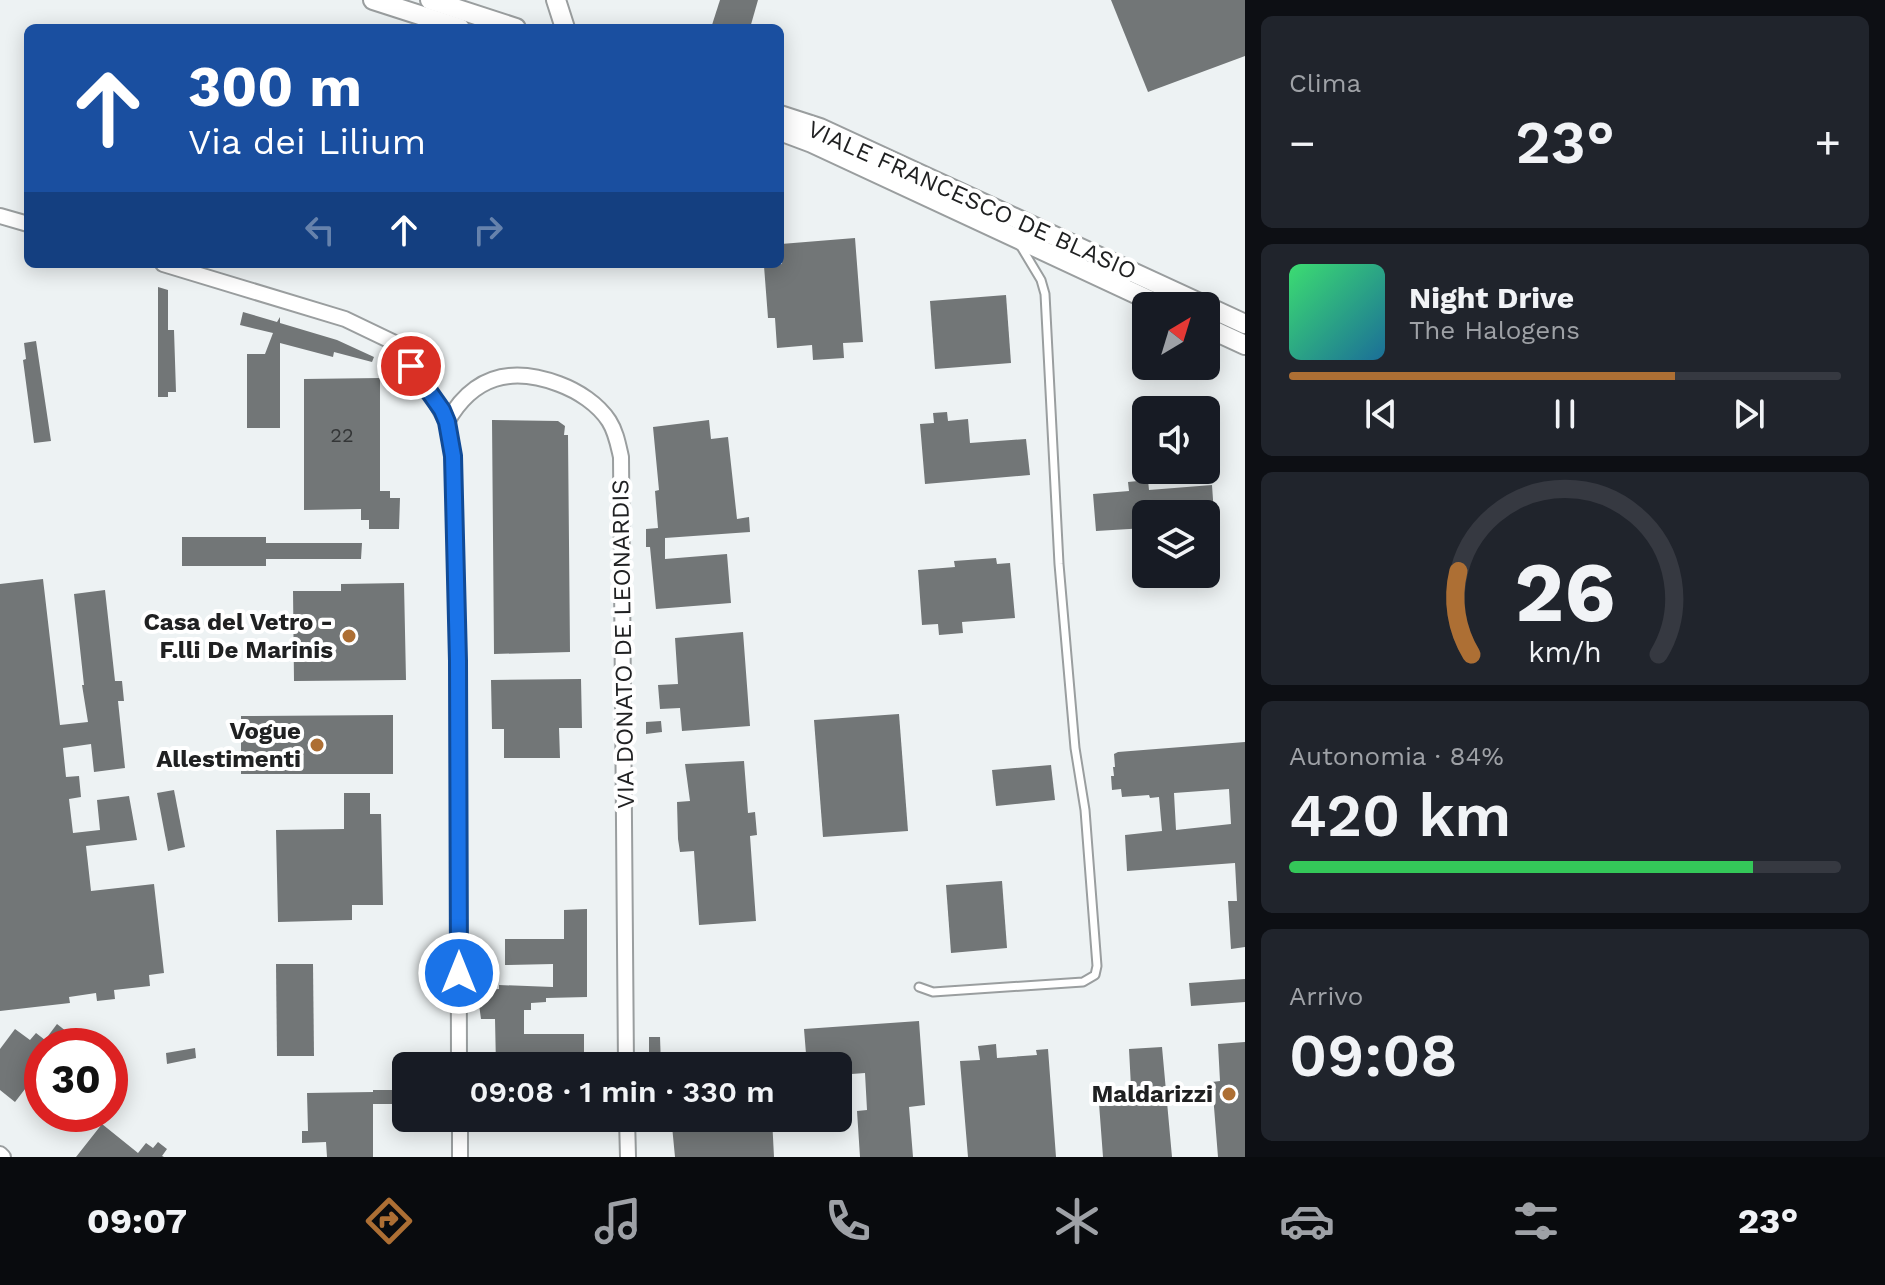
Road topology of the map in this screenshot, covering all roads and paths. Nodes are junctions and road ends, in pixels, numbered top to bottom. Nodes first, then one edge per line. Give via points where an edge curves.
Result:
1 (373, 0) edge
2 (430, 0) edge
3 (556, 0) edge
4 (448, 24) edge
5 (504, 24) edge
6 (564, 24) edge
7 (784, 116) edge
8 (784, 132) edge
9 (0, 216) edge
10 (24, 223) edge
11 (1013, 237) junction
12 (176, 268) edge
13 (1132, 292) edge
14 (1176, 292) edge
15 (1220, 312) edge
16 (1245, 324) edge
17 (1220, 333) edge
18 (1245, 345) edge
19 (445, 416) junction
20 (919, 987) dead end
21 (459, 1052) edge
22 (626, 1052) edge
23 (460, 1132) edge
24 (627, 1132) edge
25 (460, 1157) edge
26 (628, 1157) edge

1 - 4 street
2 - 5 street
3 - 6 street
7 - 14 street, VIALE FRANCESCO DE BLASIO via 820,128
8 - 11 street, VIALE FRANCESCO DE BLASIO
9 - 10 street
11 - 13 street, VIALE FRANCESCO DE BLASIO
11 - 20 lane via 1045,294 1059,564 1097,966 1095,975 1083,982 933,992
12 - 19 street via 345,319 395,343
15 - 16 street, VIALE FRANCESCO DE BLASIO
17 - 18 street
19 - 21 street via 453,456 458,661
19 - 22 street, VIA DONATO DE LEONARDIS via 479,385 525,374 580,394 607,417 616,434 621,457
23 - 25 street
24 - 26 street

